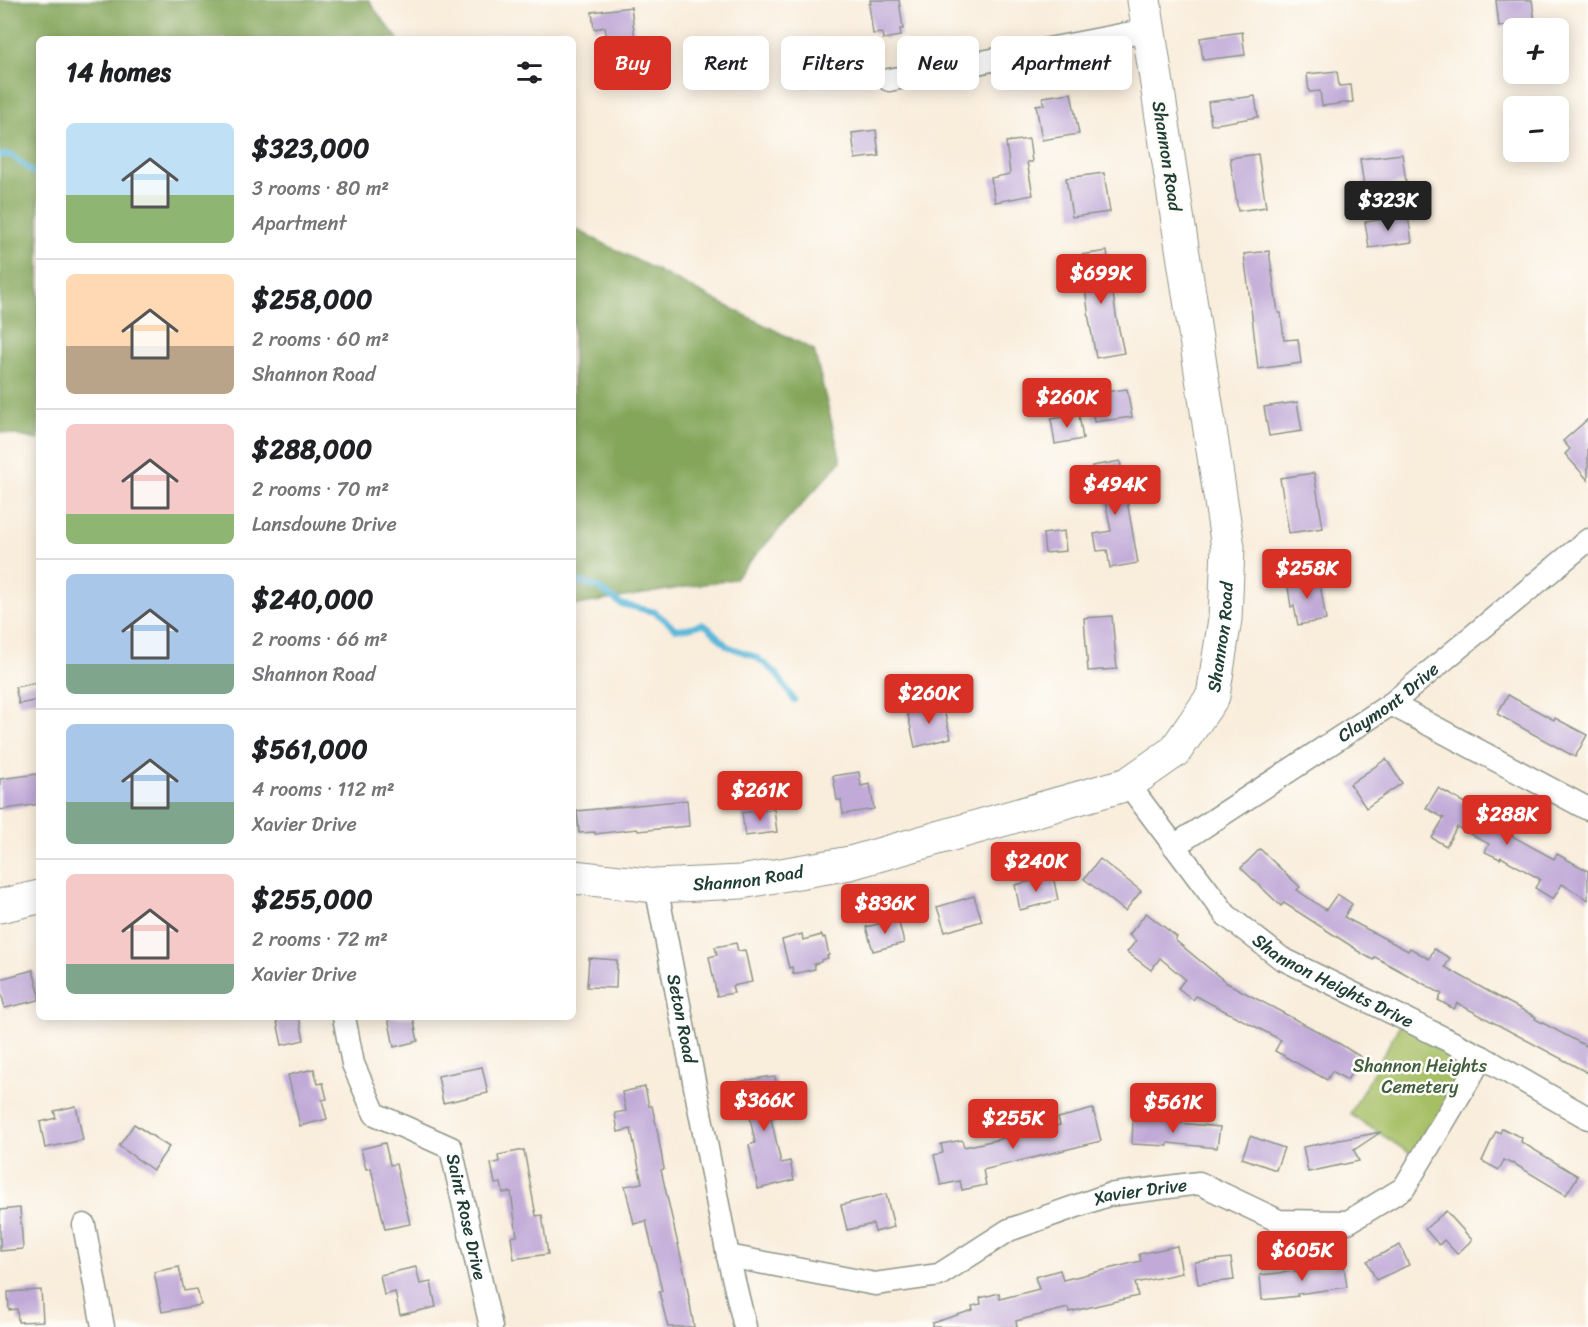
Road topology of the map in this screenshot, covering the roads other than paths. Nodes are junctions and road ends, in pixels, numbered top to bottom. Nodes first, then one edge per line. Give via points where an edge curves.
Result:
1 (1145, 15) edge
2 (889, 80) dead end
3 (1588, 540) edge
4 (1391, 704) junction
5 (1128, 784) junction
6 (1588, 809) edge
7 (1173, 846) junction
8 (576, 876) edge
9 (656, 886) junction
10 (36, 898) edge
11 (0, 906) edge
12 (345, 1020) edge
13 (1482, 1057) junction
14 (1588, 1118) edge
15 (84, 1225) dead end
16 (728, 1256) junction
17 (103, 1327) edge
18 (491, 1327) edge
19 (745, 1327) edge

1 - 2 street
1 - 5 street, Shannon Road via 1228,547 1224,619 1213,696 1175,751
3 - 4 street, Claymont Drive
4 - 6 street
4 - 7 street, Claymont Drive
5 - 7 street, Shannon Heights Drive
5 - 9 street, Shannon Road via 850,863 741,882
7 - 13 street, Shannon Heights Drive via 1226,915 1281,958
8 - 9 street, Shannon Road
9 - 16 street, Seton Road
10 - 11 street
12 - 18 street, Saint Rose Drive via 353,1064 375,1114 451,1148
13 - 14 street, Shannon Heights Drive
13 - 16 street, Xavier Drive via 1404,1188 1348,1222 1279,1221 1199,1183 1108,1195 1075,1206 1009,1230 939,1275 875,1284
15 - 17 street
16 - 19 street, Seton Road

